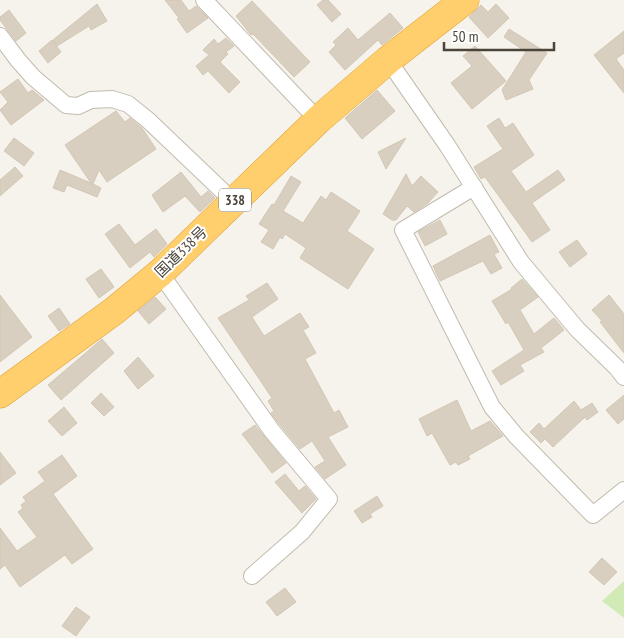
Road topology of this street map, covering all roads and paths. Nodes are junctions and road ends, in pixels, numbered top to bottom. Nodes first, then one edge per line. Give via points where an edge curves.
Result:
1 (204, 0) edge
2 (465, 0) edge
3 (0, 36) edge
4 (388, 60) junction
5 (318, 120) junction
6 (474, 187) junction
7 (234, 202) junction
8 (160, 273) junction
9 (624, 377) edge
10 (0, 394) edge
11 (624, 490) edge
12 (252, 576) dead end

1 - 5 street
2 - 4 highway, 国道338号 / 338
3 - 7 street via 18,60 66,105 78,106 91,100 128,104
4 - 5 highway, 国道338号 / 338
4 - 6 street
5 - 7 highway, 国道338号 / 338
6 - 9 street via 521,262
6 - 11 street via 403,230 492,407 516,436 593,515
7 - 8 highway, 国道338号 / 338
8 - 10 highway, 国道338号 / 338 via 114,311
8 - 12 street via 272,431 328,499 302,532

